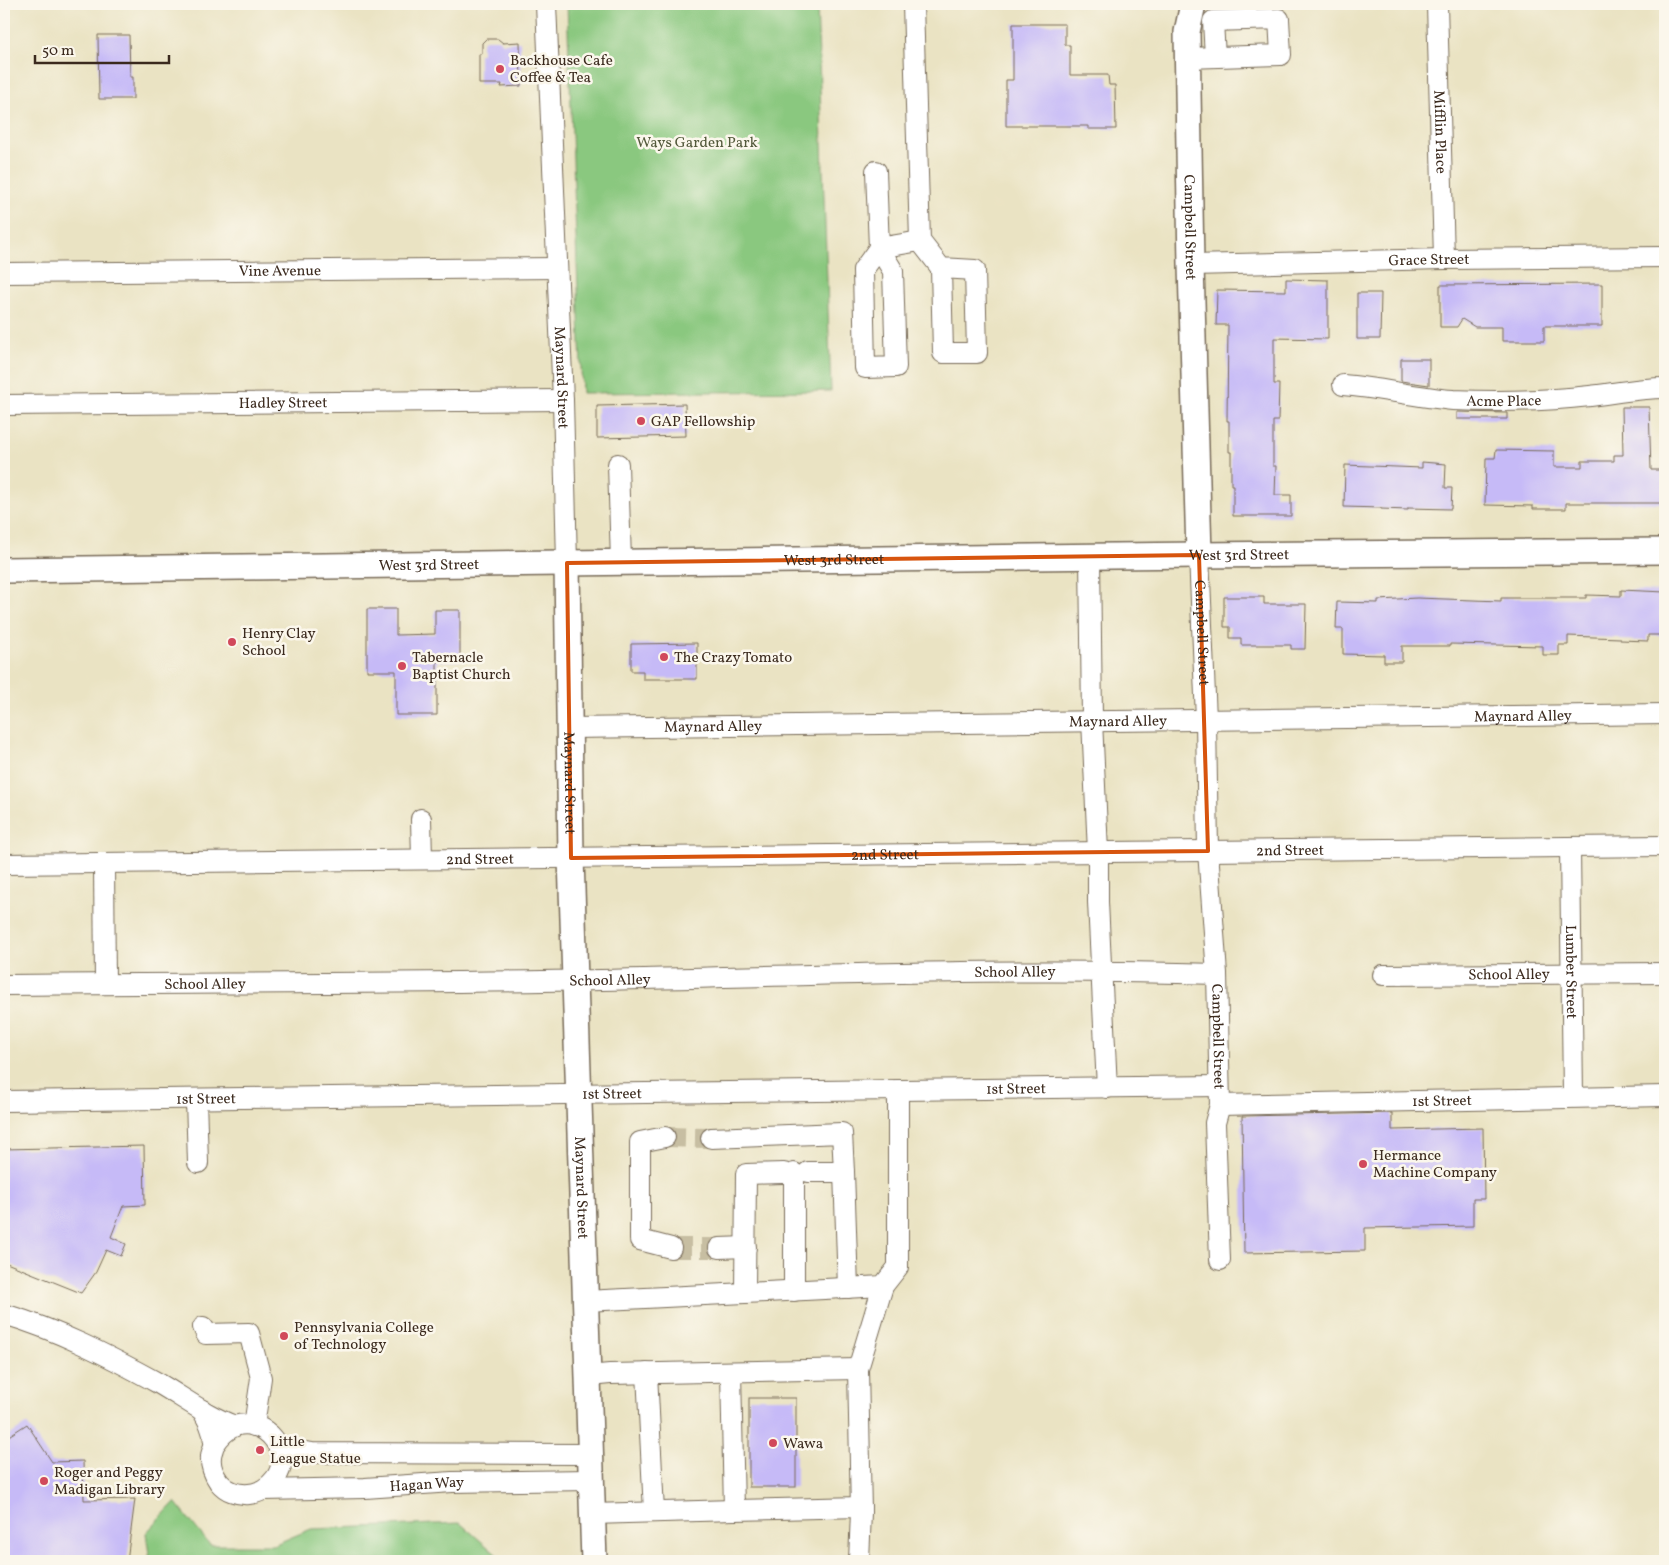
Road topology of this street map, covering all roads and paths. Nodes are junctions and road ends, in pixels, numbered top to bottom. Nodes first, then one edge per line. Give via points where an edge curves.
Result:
1 (546, 4) edge
2 (913, 4) edge
3 (1193, 4) edge
4 (1437, 4) edge
5 (1215, 57) dead end
6 (1188, 58) junction
7 (876, 171) dead end
8 (920, 241) junction
9 (879, 248) junction
10 (1665, 257) edge
11 (1444, 259) junction
12 (1191, 265) junction
13 (557, 268) junction
14 (941, 268) dead end
15 (4, 273) edge
16 (1343, 385) dead end
17 (1665, 388) edge
18 (563, 400) junction
19 (4, 405) edge
20 (618, 464) dead end
21 (1665, 551) edge
22 (1199, 555) junction
23 (1090, 556) junction
24 (621, 562) junction
25 (567, 563) junction
26 (4, 570) edge
27 (1665, 714) edge
28 (1206, 719) junction
29 (1092, 720) junction
30 (569, 728) junction
31 (421, 819) dead end
32 (1665, 846) edge
33 (1570, 847) junction
34 (1208, 851) junction
35 (1098, 852) junction
36 (571, 858) junction
37 (422, 859) junction
38 (104, 863) junction
39 (4, 864) edge
40 (1102, 972) junction
41 (1665, 973) edge
42 (1217, 974) junction
43 (1383, 975) dead end
44 (1571, 975) junction
45 (574, 980) junction
46 (4, 984) edge
47 (105, 984) junction
48 (1107, 1088) junction
49 (898, 1090) junction
50 (579, 1094) junction
51 (1219, 1096) junction
52 (1665, 1096) edge
53 (1573, 1097) junction
54 (196, 1099) junction
55 (4, 1101) edge
56 (665, 1137) tunnel mouth
57 (711, 1138) tunnel mouth
58 (198, 1163) dead end
59 (844, 1172) junction
60 (795, 1173) junction
61 (746, 1247) junction
62 (671, 1248) tunnel mouth
63 (719, 1248) tunnel mouth
64 (1220, 1260) dead end
65 (883, 1286) junction
66 (848, 1288) junction
67 (794, 1291) junction
68 (746, 1293) junction
69 (585, 1301) junction
70 (4, 1314) edge
71 (203, 1327) dead end
72 (858, 1369) junction
73 (731, 1372) junction
74 (647, 1373) junction
75 (588, 1376) junction
76 (202, 1410) junction
77 (244, 1426) junction
78 (214, 1444) junction
79 (280, 1449) junction
80 (590, 1454) junction
81 (591, 1480) junction
82 (263, 1490) junction
83 (861, 1507) junction
84 (734, 1510) junction
85 (654, 1512) junction
86 (592, 1514) junction
87 (594, 1561) edge
88 (859, 1561) edge

1 - 13 street, Maynard Street
2 - 8 street
3 - 6 main road, Campbell Street via 1187,32
4 - 11 street, Mifflin Place
5 - 6 street
6 - 12 main road, Campbell Street
7 - 9 street
8 - 9 street
8 - 14 street
9 - 9 street via 893,272 896,367 865,368 863,270
10 - 11 street, Grace Street
11 - 12 street, Grace Street
12 - 22 main road, Campbell Street
13 - 15 street, Vine Avenue
13 - 18 street, Maynard Street
16 - 17 street, Acme Place via 1472,400 1589,396
18 - 19 street, Hadley Street
18 - 25 street, Maynard Street
20 - 24 street
21 - 22 main road, West 3rd Street
22 - 23 main road, West 3rd Street
22 - 28 street, Campbell Street
23 - 24 main road, West 3rd Street
23 - 29 street
24 - 25 main road, West 3rd Street
25 - 26 main road, West 3rd Street
25 - 30 main road, Maynard Street
27 - 28 street, Maynard Alley
28 - 29 street, Maynard Alley
28 - 34 street, Campbell Street
29 - 30 street, Maynard Alley
29 - 35 street
30 - 36 main road, Maynard Street
31 - 37 street
32 - 33 street, 2nd Street
33 - 34 street, 2nd Street
33 - 44 street, Lumber Street
34 - 35 street, 2nd Street
34 - 42 street, Campbell Street
35 - 36 street, 2nd Street
35 - 40 street
36 - 37 street, 2nd Street
36 - 45 main road, Maynard Street
37 - 38 street, 2nd Street
38 - 39 street, 2nd Street
38 - 47 street
40 - 42 street, School Alley
40 - 45 street, School Alley
40 - 48 street
41 - 44 street, School Alley
42 - 51 street, Campbell Street
43 - 44 street, School Alley
44 - 53 street, Lumber Street
45 - 47 street, School Alley
45 - 50 main road, Maynard Street
46 - 47 street, School Alley
48 - 49 street, 1st Street
48 - 51 street, 1st Street
49 - 50 street, 1st Street
49 - 65 street via 898,1267
50 - 54 street, 1st Street
50 - 69 main road, Maynard Street
51 - 53 street, 1st Street
51 - 64 street, Campbell Street via 1215,1123
52 - 53 street, 1st Street
54 - 55 street, 1st Street
54 - 58 street
56 - 62 street via 640,1142 640,1240
57 - 59 street via 842,1133
59 - 60 street
59 - 66 street
60 - 61 street via 746,1174
60 - 67 street
61 - 63 street
61 - 68 street
65 - 66 street
65 - 72 street
66 - 67 street
67 - 68 street
68 - 69 street
69 - 75 main road, Maynard Street
70 - 76 street via 107,1355
71 - 77 street via 206,1334 249,1332 261,1378
72 - 73 street
72 - 83 street
73 - 74 street
73 - 84 street
74 - 75 street
74 - 85 street
75 - 80 main road, Maynard Street
76 - 77 street via 219,1420
76 - 78 street, Hagan Way via 211,1424
77 - 78 street via 223,1433
77 - 79 street via 262,1428
78 - 82 street, Hagan Way via 212,1470 219,1482 230,1491 243,1495
79 - 80 street, Hagan Way via 312,1454
79 - 82 street via 278,1476
80 - 81 main road, Maynard Street
81 - 82 street, Hagan Way
81 - 86 main road, Maynard Street
83 - 84 street
83 - 88 street
84 - 85 street
85 - 86 street
86 - 87 main road, Maynard Street

